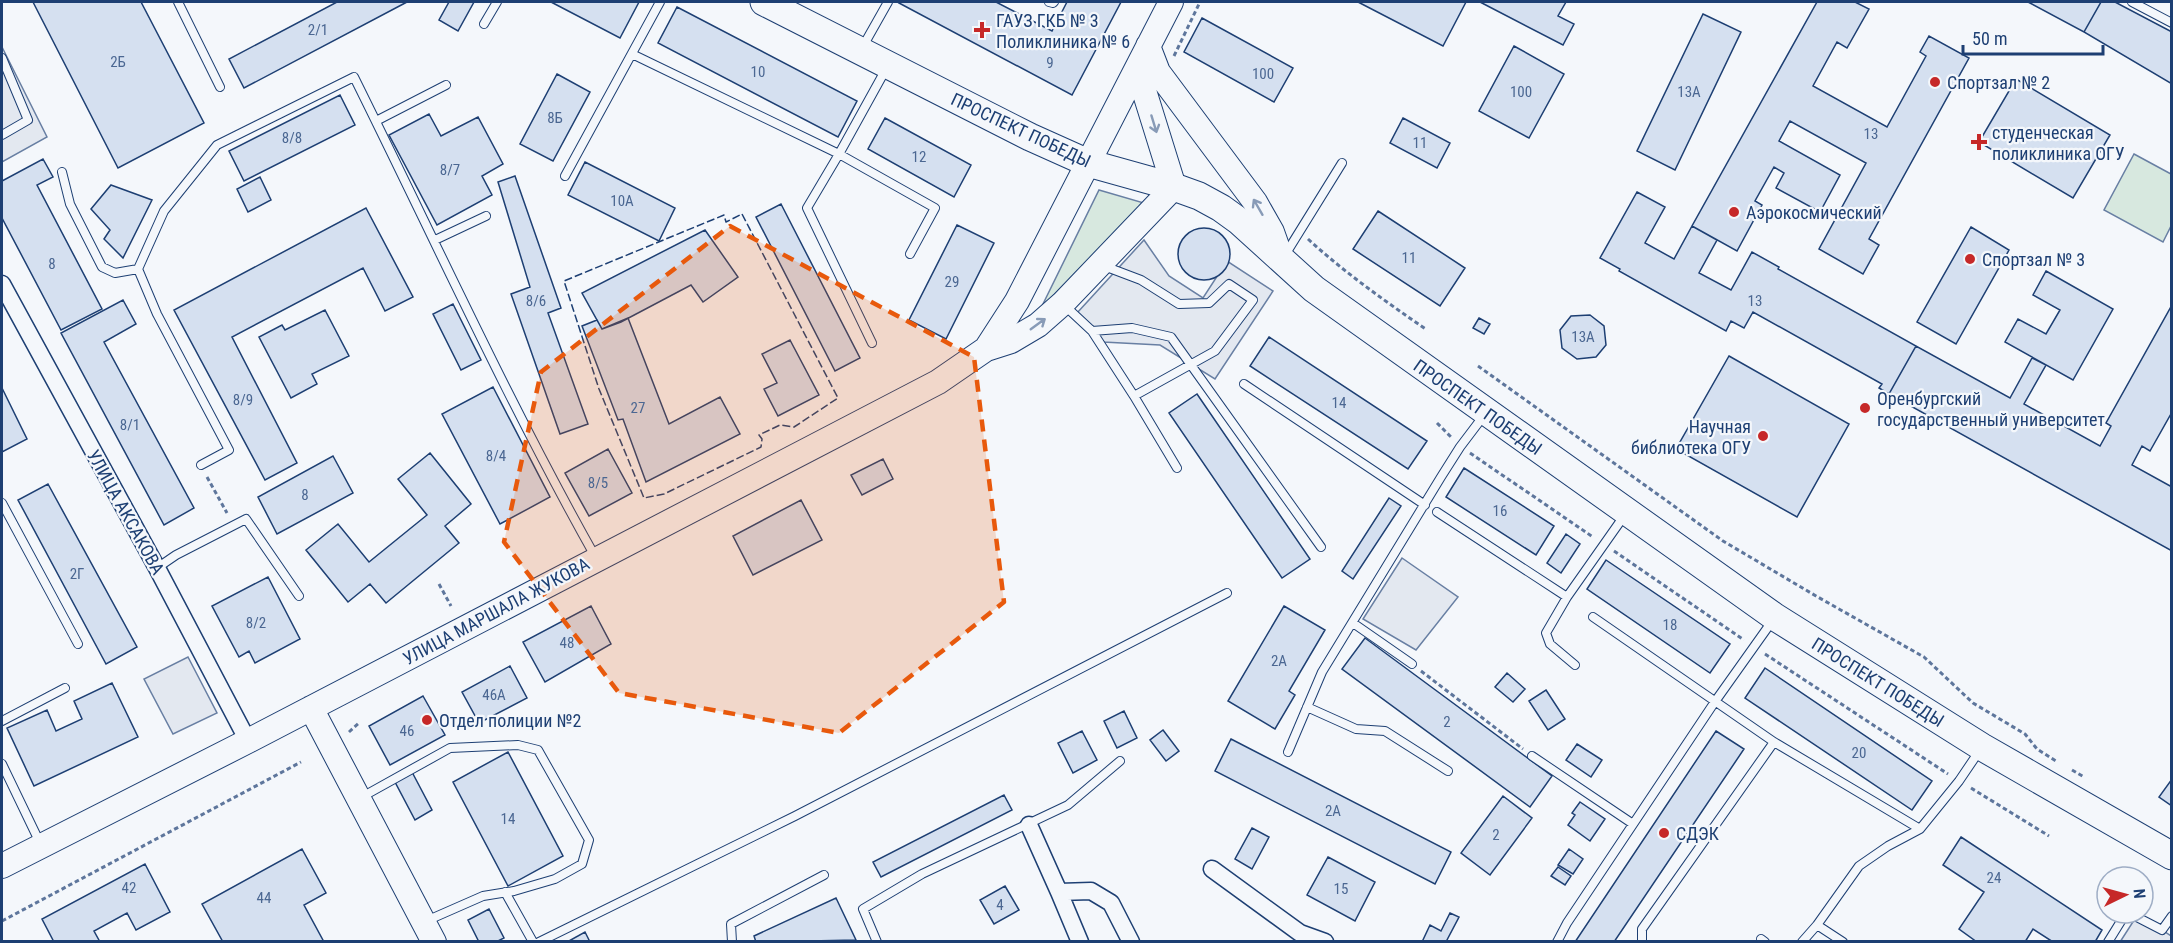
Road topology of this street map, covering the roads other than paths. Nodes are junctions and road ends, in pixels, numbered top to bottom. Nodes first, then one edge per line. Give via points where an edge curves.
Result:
1 (178, 2) edge
2 (497, 2) edge
3 (660, 2) edge
4 (764, 2) edge
5 (888, 2) edge
6 (1171, 2) edge
7 (2132, 2) edge
8 (2172, 23) edge
9 (484, 24) dead end
10 (1148, 46) junction
11 (860, 51) junction
12 (632, 54) junction
13 (3, 64) edge
14 (888, 65) junction
15 (1137, 68) junction
16 (446, 85) dead end
17 (220, 87) dead end
18 (376, 121) junction
19 (2, 135) edge
20 (839, 154) junction
21 (1088, 163) junction
22 (1342, 163) dead end
23 (62, 172) dead end
24 (565, 176) dead end
25 (1174, 187) junction
26 (486, 216) dead end
27 (435, 240) junction
28 (910, 254) dead end
29 (1281, 260) junction
30 (1100, 265) junction
31 (138, 269) junction
32 (2, 284) edge
33 (1063, 303) junction
34 (1092, 331) junction
35 (872, 343) dead end
36 (986, 348) junction
37 (1190, 364) junction
38 (1244, 384) dead end
39 (1134, 396) junction
40 (1486, 413) junction
41 (201, 465) road end
42 (1177, 468) dead end
43 (2, 502) edge
44 (1425, 505) junction
45 (1437, 512) dead end
46 (1627, 512) junction
47 (1321, 547) dead end
48 (596, 558) junction
49 (157, 568) junction
50 (1227, 593) dead end
51 (299, 596) dead end
52 (1567, 597) junction
53 (1593, 617) dead end
54 (1775, 617) junction
55 (1353, 623) junction
56 (78, 644) dead end
57 (1412, 664) road end
58 (1575, 665) dead end
59 (65, 688) dead end
60 (1714, 703) junction
61 (1307, 707) junction
62 (311, 708) junction
63 (2, 721) edge
64 (248, 741) junction
65 (1774, 742) junction
66 (1982, 747) junction
67 (1288, 752) dead end
68 (1532, 756) road end
69 (1120, 760) dead end
70 (2, 764) edge
71 (1448, 771) dead end
72 (359, 799) junction
73 (1633, 824) junction
74 (1029, 825) junction
75 (1920, 829) junction
76 (41, 846) junction
77 (2172, 856) edge
78 (2, 866) edge
79 (1212, 869) dead end
80 (824, 875) dead end
81 (506, 892) junction
82 (1059, 892) junction
83 (2172, 916) edge
84 (2120, 925) edge
85 (2152, 925) edge
86 (1817, 926) junction
87 (429, 932) edge
88 (533, 942) edge
89 (538, 942) edge
90 (732, 942) edge
91 (877, 942) edge
92 (1080, 942) edge
93 (1131, 942) edge
94 (1325, 942) edge
95 (1557, 942) edge
96 (1642, 942) edge
97 (1802, 942) edge
98 (1843, 942) edge
99 (2108, 942) edge

1 - 17 lane
2 - 9 lane
3 - 12 lane
4 - 11 main road, ПРОСПЕКТ ПОБЕДЫ
5 - 11 lane
6 - 10 main road, УЛИЦА МАРШАЛА ЖУКОВА
7 - 8 lane
10 - 15 main road, УЛИЦА МАРШАЛА ЖУКОВА
29 -> 10 main road via 1272,232 1255,202 1158,72
11 - 14 main road, ПРОСПЕКТ ПОБЕДЫ
12 - 20 lane
12 - 24 lane
13 - 19 lane via 28,120
14 - 20 lane
14 - 21 main road, ПРОСПЕКТ ПОБЕДЫ
15 - 21 main road, УЛИЦА МАРШАЛА ЖУКОВА
15 -> 25 main road
16 - 18 lane
18 - 27 lane
18 - 31 lane via 354,77 217,145 164,211
20 - 28 lane via 935,208
20 - 35 lane via 807,208
21 - 25 main road, ПРОСПЕКТ ПОБЕДЫ
21 - 36 main road, УЛИЦА МАРШАЛА ЖУКОВА via 1032,275
22 - 29 lane
23 - 31 lane via 70,204 102,267 115,273
25 - 29 main road, ПРОСПЕКТ ПОБЕДЫ via 1221,208
25 - 30 main road, УЛИЦА МАРШАЛА ЖУКОВА
26 - 27 lane
27 - 48 lane via 496,368
29 - 40 main road, ПРОСПЕКТ ПОБЕДЫ via 1314,289
30 - 33 main road, УЛИЦА МАРШАЛА ЖУКОВА
30 - 37 lane via 1141,280 1179,304 1209,303 1229,284 1253,300 1215,351
31 - 41 lane via 157,314 229,450
32 - 49 street, УЛИЦА АКСАКОВА
33 - 34 lane
36 -> 33 main road, УЛИЦА МАРШАЛА ЖУКОВА via 1011,341 1038,325
34 - 37 lane via 1132,328 1171,338
34 - 39 lane
36 - 48 main road, УЛИЦА МАРШАЛА ЖУКОВА via 938,382
37 - 39 lane
37 - 47 lane
38 - 44 lane
39 - 42 lane
40 - 44 lane
40 - 46 main road, ПРОСПЕКТ ПОБЕДЫ
43 - 56 lane
44 - 55 lane
45 - 52 lane
46 - 52 lane
46 - 54 main road, ПРОСПЕКТ ПОБЕДЫ
48 - 62 main road, УЛИЦА МАРШАЛА ЖУКОВА
49 - 51 lane via 246,519
49 - 64 street, УЛИЦА АКСАКОВА
50 - 89 lane via 795,816
52 - 58 lane via 1546,633 1550,644
53 - 60 lane
54 - 60 lane
54 - 66 main road, ПРОСПЕКТ ПОБЕДЫ
55 - 57 lane
55 - 61 lane via 1322,672
59 - 63 lane
60 - 65 lane
60 - 73 lane
61 - 67 lane
61 - 71 lane via 1356,729 1385,731
62 - 64 main road, УЛИЦА МАРШАЛА ЖУКОВА
62 - 72 main road
64 - 76 main road, УЛИЦА МАРШАЛА ЖУКОВА
65 - 75 lane
65 - 96 lane via 1642,929
66 - 75 lane
66 - 77 main road, ПРОСПЕКТ ПОБЕДЫ
68 - 73 lane
69 - 74 lane via 1068,805
70 - 76 lane
72 - 81 lane via 450,748 518,745 538,750 589,840 582,864 555,879
72 - 87 main road
73 - 95 lane
74 - 82 street
74 - 91 lane via 922,874 863,909
75 - 86 lane via 1859,866
76 - 78 main road, УЛИЦА МАРШАЛА ЖУКОВА
79 - 94 street via 1300,933
80 - 90 lane via 731,924
81 - 87 lane via 483,896
81 - 88 lane
82 - 92 street
82 - 93 street via 1091,891 1112,903
83 - 85 lane via 2162,930
84 - 99 lane
86 - 97 lane
86 - 98 lane

